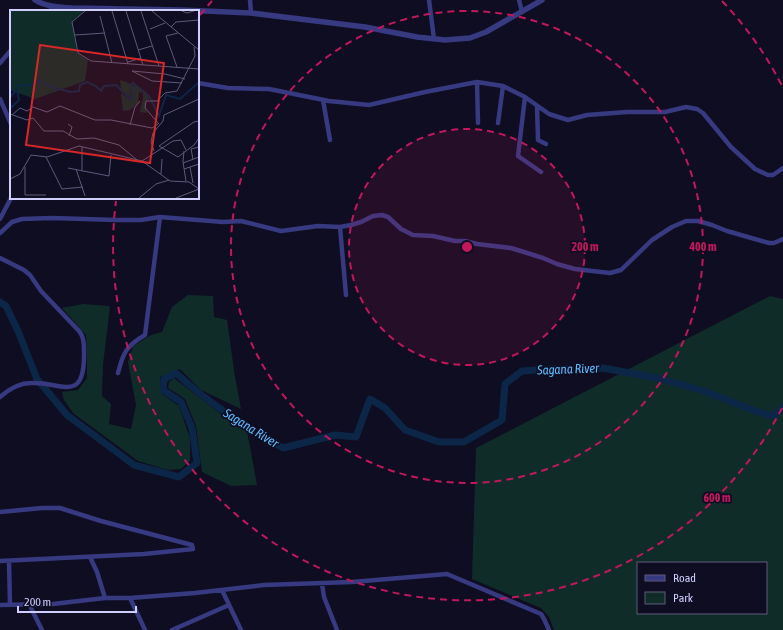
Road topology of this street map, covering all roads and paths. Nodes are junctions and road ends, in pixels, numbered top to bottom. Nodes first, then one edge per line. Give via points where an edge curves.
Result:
1 (35, 0) edge
2 (250, 0) edge
3 (429, 0) edge
4 (519, 0) edge
5 (542, 0) edge
6 (55, 7) junction
7 (50, 10) edge
8 (88, 10) edge
9 (199, 11) edge
10 (522, 12) junction
11 (251, 13) junction
12 (434, 39) junction
13 (10, 51) edge
14 (0, 63) edge
15 (477, 82) junction
16 (199, 83) edge
17 (503, 86) junction
18 (525, 97) junction
19 (0, 99) edge
20 (323, 100) junction
21 (537, 106) junction
22 (10, 122) edge
23 (478, 123) dead end
24 (498, 123) dead end
25 (330, 140) dead end
26 (546, 144) dead end
27 (783, 168) edge
28 (541, 172) dead end
29 (10, 199) edge
30 (160, 217) junction
31 (0, 219) edge
32 (340, 227) junction
33 (0, 233) edge
34 (783, 240) edge
35 (0, 258) edge
36 (346, 294) dead end
37 (118, 373) dead end
38 (0, 397) edge
39 (0, 512) edge
40 (90, 557) junction
41 (0, 561) edge
42 (9, 561) junction
43 (322, 584) junction
44 (222, 590) junction
45 (105, 598) junction
46 (130, 598) junction
47 (29, 604) junction
48 (0, 605) edge
49 (10, 605) junction
50 (229, 605) junction
51 (42, 630) edge
52 (145, 630) edge
53 (172, 630) edge
54 (241, 630) edge
55 (337, 630) edge
56 (549, 630) edge

1 - 6 street
2 - 11 street
3 - 12 street
4 - 10 street
5 - 10 street
6 - 7 street
6 - 8 street
9 - 11 street
10 - 12 street via 470,38
11 - 12 street via 365,27
13 - 14 street
15 - 17 street
15 - 20 street via 369,105
15 - 23 street
16 - 20 street via 228,88 269,89
17 - 18 street
17 - 24 street
18 - 21 street
18 - 28 street via 518,156
19 - 22 street
20 - 25 street
21 - 26 street via 538,140
21 - 27 street via 549,114 568,120 587,115 665,112 686,107 697,109 755,170 773,175
29 - 31 street
30 - 32 street via 241,221 281,231 318,226
30 - 33 street via 141,220 22,219 12,222
30 - 37 street via 144,335 128,347
32 - 34 street via 382,215 413,235 511,248 575,269 610,273 621,270 658,236 686,221 698,221 769,243
32 - 36 street
35 - 38 street via 30,275 84,340 83,369 77,385 68,387 31,382 13,388
39 - 40 street via 60,508 192,545 193,549
40 - 42 street
40 - 45 street
41 - 42 street
42 - 49 street
43 - 44 street via 264,585
43 - 55 street via 324,597
43 - 56 street via 447,574 541,614
44 - 46 street
44 - 50 street
45 - 46 street
45 - 47 street
46 - 52 street
47 - 49 street
47 - 51 street
48 - 49 street
50 - 53 street
50 - 54 street

